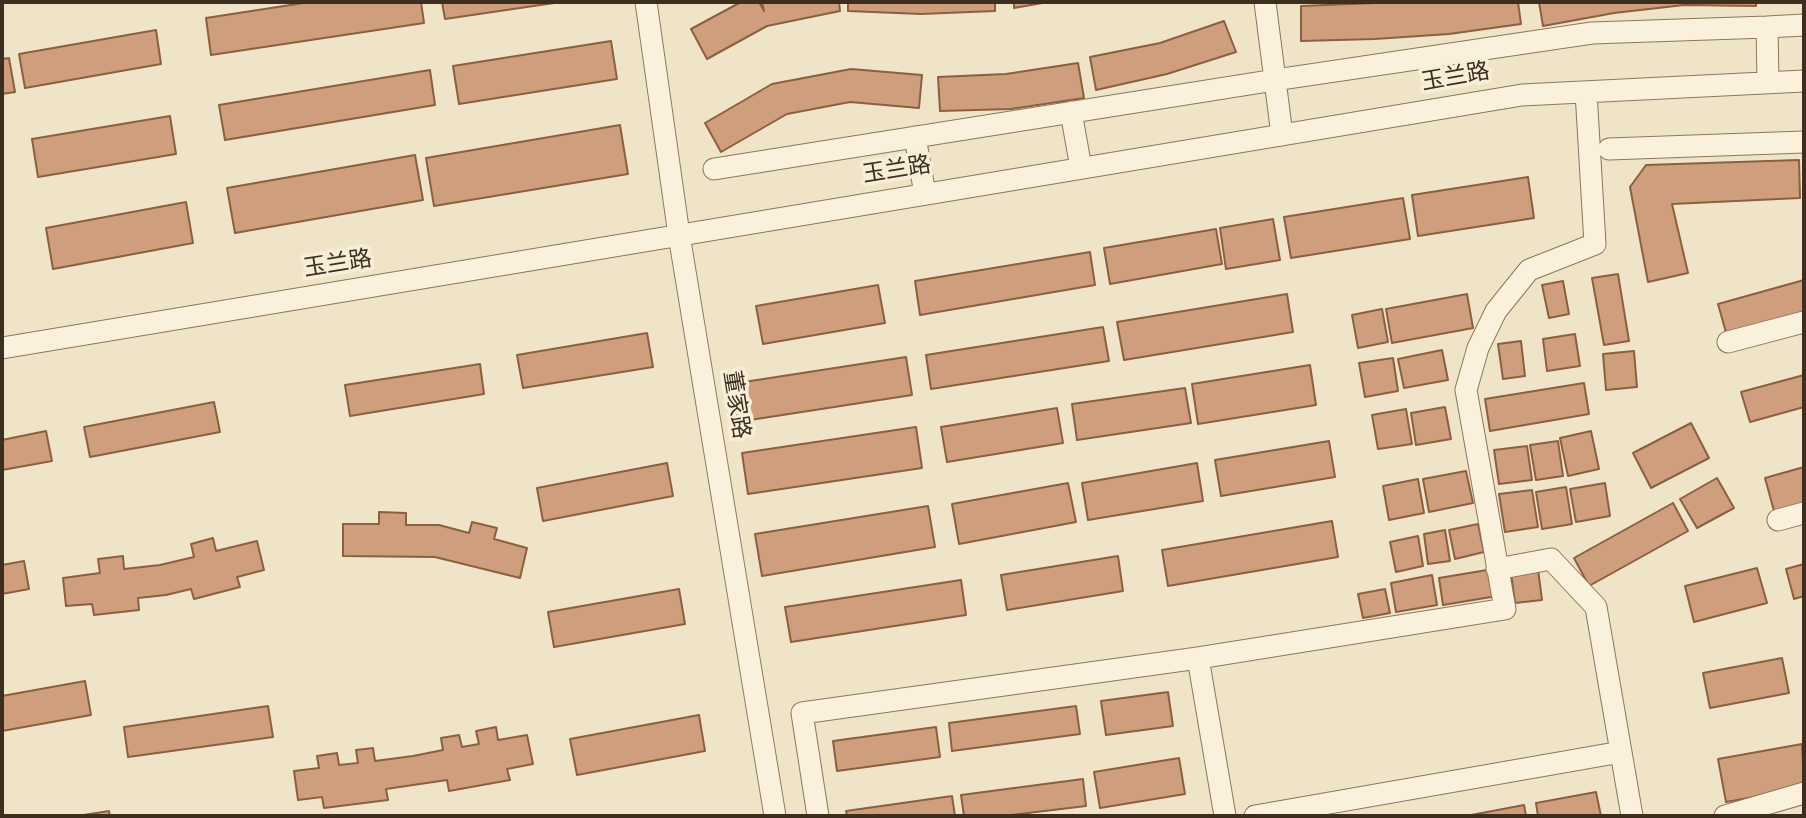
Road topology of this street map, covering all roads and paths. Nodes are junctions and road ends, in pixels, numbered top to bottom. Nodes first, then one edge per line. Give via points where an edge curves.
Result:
1 (646, 2) edge
2 (1265, 2) edge
3 (1804, 25) edge
4 (1767, 27) junction
5 (1275, 80) junction
6 (1804, 81) edge
7 (1768, 82) junction
8 (1586, 92) junction
9 (1071, 112) junction
10 (1282, 135) junction
11 (915, 137) junction
12 (1804, 142) edge
13 (1609, 149) dead end
14 (1081, 168) junction
15 (714, 169) dead end
16 (925, 194) junction
17 (679, 235) junction
18 (1804, 322) edge
19 (1728, 342) dead end
20 (2, 348) edge
21 (1804, 513) edge
22 (1778, 520) dead end
23 (1497, 569) junction
24 (1198, 658) junction
25 (1621, 752) junction
26 (1804, 793) edge
27 (775, 816) edge
28 (818, 816) edge
29 (1224, 816) edge
30 (1255, 816) edge
31 (1632, 816) edge
32 (1725, 816) edge

1 - 17 street, 董家路
2 - 5 street
3 - 4 street
4 - 5 street via 1592,33
4 - 7 street
5 - 9 street
5 - 10 street
6 - 7 street, 玉兰路
7 - 8 street, 玉兰路
8 - 10 street, 玉兰路 via 1522,95
8 - 23 street via 1595,244 1530,270 1496,311 1478,348 1466,390
9 - 11 street
9 - 14 street
10 - 14 street, 玉兰路
11 - 15 street
11 - 16 street
12 - 13 street
14 - 16 street, 玉兰路
16 - 17 street, 玉兰路
17 - 20 street, 玉兰路
17 - 27 street, 董家路
18 - 19 street
21 - 22 street
23 - 24 street via 1504,609
23 - 25 street via 1551,559 1595,607
24 - 28 street via 802,713
24 - 29 street
25 - 30 street
25 - 31 street
26 - 32 street

